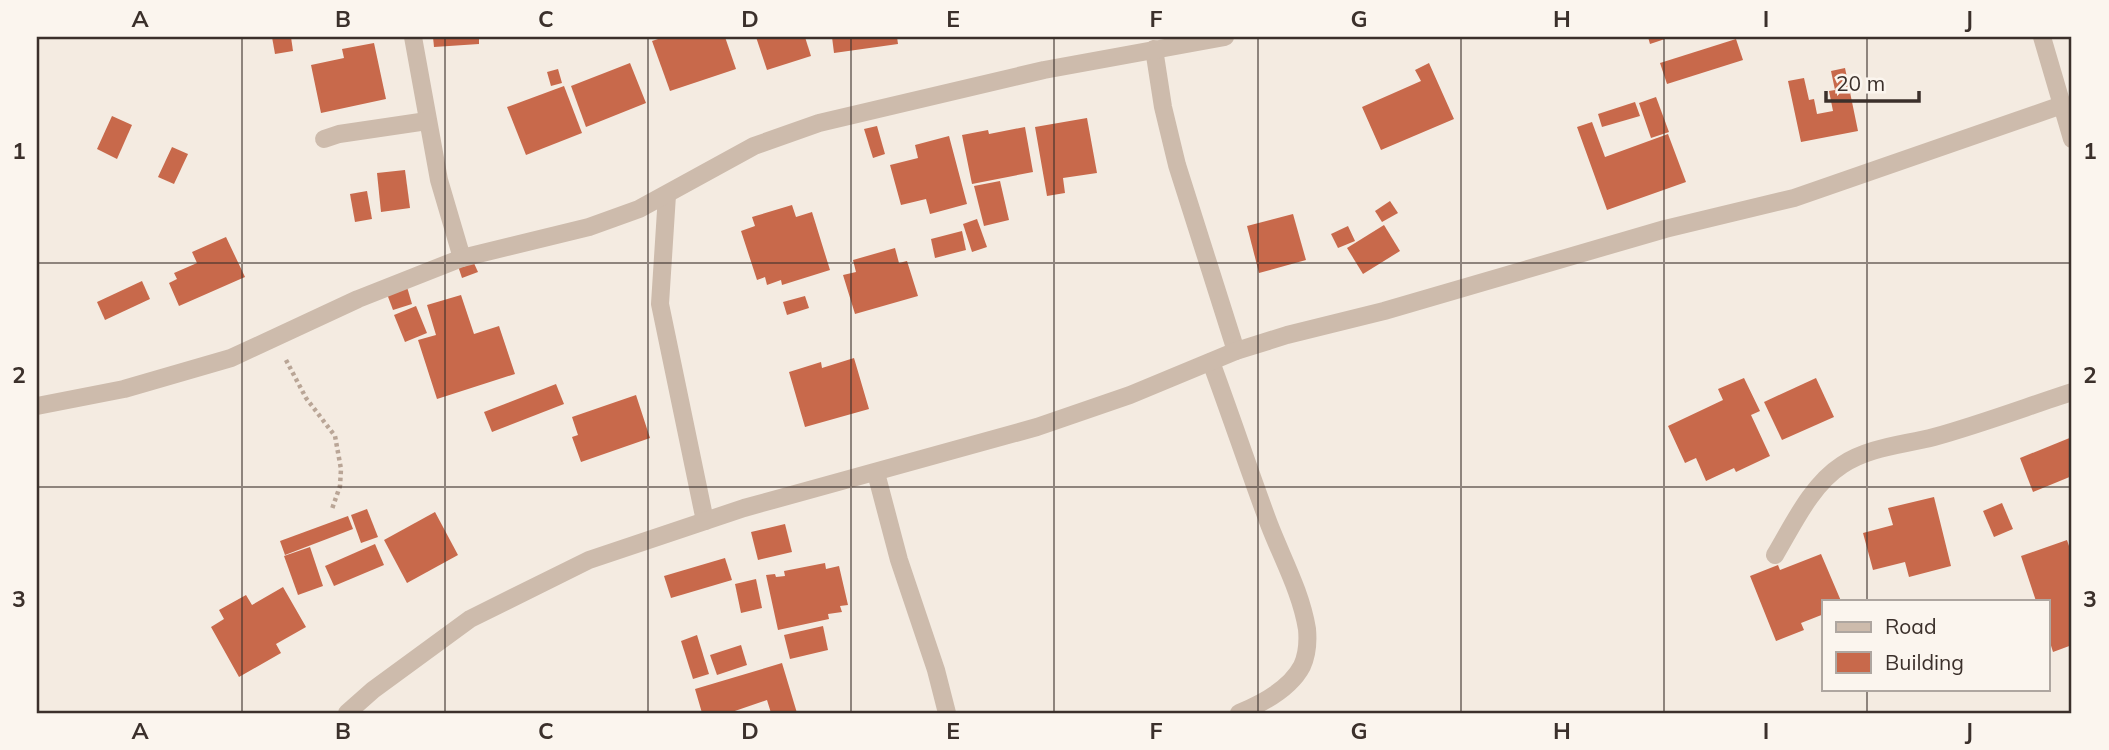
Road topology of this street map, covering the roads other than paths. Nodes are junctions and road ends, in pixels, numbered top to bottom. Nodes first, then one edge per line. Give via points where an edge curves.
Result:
1 (413, 37) edge
2 (1225, 37) edge
3 (2042, 37) edge
4 (1154, 49) junction
5 (2062, 105) junction
6 (427, 121) junction
7 (324, 139) dead end
8 (2072, 139) edge
9 (667, 195) junction
10 (462, 258) junction
11 (1236, 351) junction
12 (1211, 362) junction
13 (2072, 392) edge
14 (37, 406) edge
15 (876, 473) junction
16 (705, 522) junction
17 (1775, 555) dead end
18 (347, 713) edge
19 (947, 713) edge
20 (1238, 713) edge

1 - 6 street
2 - 4 street
3 - 5 street
4 - 9 street via 819,122 754,146
4 - 11 street via 1177,165
5 - 8 street
5 - 11 street via 1794,198 1665,229
6 - 7 street
6 - 10 street
9 - 10 street via 589,227
9 - 16 street via 660,304
10 - 14 street via 358,299 230,358 124,389
11 - 12 street
12 - 15 street via 1048,423
12 - 20 street via 1307,628 1308,642 1297,672 1264,702
13 - 17 street via 1932,437 1898,443 1842,465 1824,481
15 - 16 street
15 - 19 street
16 - 18 street via 589,560 470,619

